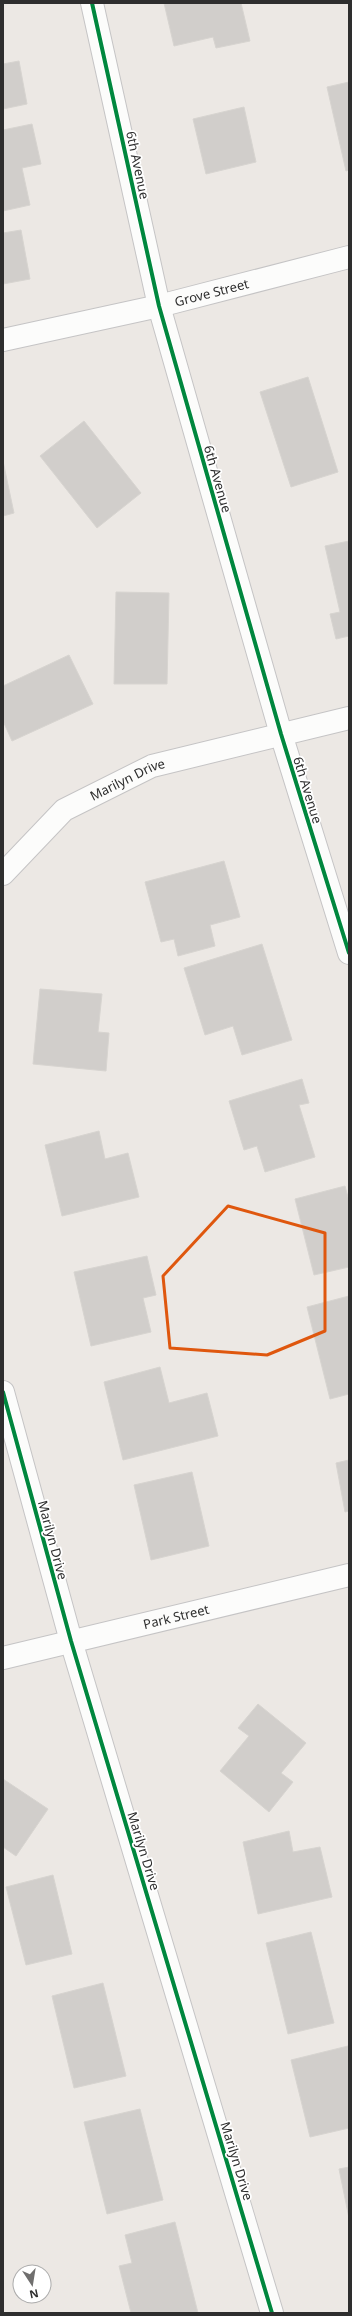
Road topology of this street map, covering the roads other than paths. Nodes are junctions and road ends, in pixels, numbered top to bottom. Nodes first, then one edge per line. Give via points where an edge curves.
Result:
1 (92, 3) edge
2 (349, 257) edge
3 (159, 306) junction
4 (3, 340) edge
5 (349, 718) edge
6 (281, 734) junction
7 (3, 874) edge
8 (349, 953) edge
9 (3, 1392) edge
10 (349, 1575) edge
11 (71, 1642) junction
12 (3, 1658) edge
13 (272, 2313) edge

1 - 3 street, 6th Avenue
2 - 3 street, Grove Street
3 - 4 street, Grove Street
3 - 6 street, 6th Avenue
5 - 6 street, Marilyn Drive
6 - 7 street, Marilyn Drive via 152,766 71,806 64,810
6 - 8 street, 6th Avenue
9 - 11 street, Marilyn Drive
10 - 11 street, Park Street
11 - 12 street, Park Street
11 - 13 street, Marilyn Drive

